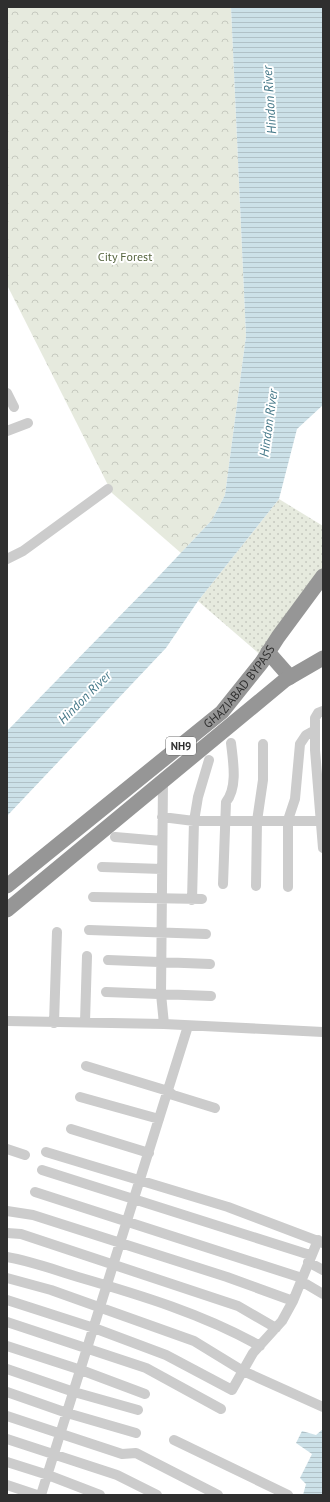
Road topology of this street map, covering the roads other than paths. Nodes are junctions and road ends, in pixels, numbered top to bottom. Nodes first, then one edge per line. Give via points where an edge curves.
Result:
1 (7, 393) edge
2 (14, 407) dead end
3 (28, 423) dead end
4 (7, 431) edge
5 (108, 489) dead end
6 (7, 558) edge
7 (323, 576) edge
8 (268, 652) junction
9 (323, 658) edge
10 (290, 677) junction
11 (323, 711) edge
12 (315, 730) junction
13 (231, 743) dead end
14 (263, 744) dead end
15 (319, 750) edge
16 (209, 760) dead end
17 (320, 778) edge
18 (163, 780) junction
19 (321, 806) edge
20 (162, 818) junction
21 (288, 820) junction
22 (194, 821) junction
23 (224, 821) junction
24 (257, 821) junction
25 (322, 827) edge
26 (115, 837) dead end
27 (162, 841) junction
28 (323, 848) edge
29 (102, 867) dead end
30 (162, 869) junction
31 (223, 884) dead end
32 (7, 886) edge
33 (256, 886) dead end
34 (288, 887) dead end
35 (93, 897) dead end
36 (162, 900) junction
37 (7, 910) edge
38 (89, 930) dead end
39 (58, 932) dead end
40 (162, 932) junction
41 (206, 934) dead end
42 (87, 956) dead end
43 (108, 960) dead end
44 (162, 963) junction
45 (210, 964) dead end
46 (106, 992) dead end
47 (161, 994) junction
48 (211, 996) dead end
49 (7, 1021) edge
50 (85, 1022) junction
51 (54, 1023) junction
52 (164, 1024) junction
53 (188, 1026) junction
54 (323, 1032) edge
55 (86, 1066) dead end
56 (168, 1091) junction
57 (80, 1097) dead end
58 (215, 1108) dead end
59 (159, 1119) junction
60 (71, 1129) dead end
61 (7, 1149) edge
62 (46, 1152) dead end
63 (149, 1153) junction
64 (25, 1155) dead end
65 (42, 1170) dead end
66 (141, 1180) junction
67 (35, 1192) dead end
68 (134, 1199) junction
69 (7, 1211) edge
70 (127, 1222) junction
71 (7, 1233) edge
72 (121, 1242) junction
73 (320, 1242) edge
74 (7, 1257) edge
75 (309, 1259) junction
76 (114, 1265) junction
77 (323, 1270) edge
78 (7, 1278) edge
79 (302, 1279) junction
80 (107, 1285) junction
81 (323, 1294) edge
82 (7, 1300) edge
83 (293, 1301) junction
84 (100, 1307) junction
85 (7, 1322) edge
86 (94, 1328) junction
87 (276, 1328) junction
88 (7, 1346) edge
89 (260, 1346) junction
90 (88, 1348) junction
91 (7, 1369) edge
92 (81, 1370) junction
93 (243, 1371) junction
94 (7, 1392) edge
95 (74, 1392) junction
96 (145, 1394) dead end
97 (323, 1407) edge
98 (221, 1409) dead end
99 (138, 1410) dead end
100 (67, 1413) junction
101 (7, 1416) edge
102 (136, 1433) dead end
103 (60, 1434) junction
104 (7, 1439) edge
105 (174, 1440) dead end
106 (54, 1454) junction
107 (7, 1462) edge
108 (48, 1475) junction
109 (7, 1485) edge
110 (37, 1495) edge
111 (41, 1495) edge
112 (100, 1495) edge
113 (157, 1495) edge
114 (218, 1495) edge
115 (288, 1495) edge

1 - 2 street
3 - 4 street
5 - 6 street
7 - 8 highway, GHAZIABAD BYPASS / NH9
8 - 10 highway
8 - 32 highway, GHAZIABAD BYPASS / NH9 via 222,712
9 - 10 highway, GHAZIABAD BYPASS / NH9
10 - 18 highway, GHAZIABAD BYPASS / NH9
11 - 12 street via 316,715
12 - 15 street
12 - 21 street via 306,735 300,744 294,799
13 - 23 street via 233,780 226,802
14 - 24 street via 263,780
15 - 17 street
16 - 22 street
17 - 19 street
18 - 20 street
18 - 37 highway, GHAZIABAD BYPASS / NH9
19 - 25 street
20 - 22 street
20 - 27 street
21 - 24 street
21 - 25 street
21 - 34 street
22 - 23 street
22 - 36 street via 197,899
23 - 24 street
23 - 31 street
24 - 33 street
25 - 28 street
26 - 27 street
27 - 30 street
29 - 30 street
30 - 36 street
35 - 36 street
36 - 40 street
38 - 40 street
39 - 51 street
40 - 41 street
40 - 44 street
42 - 50 street
43 - 44 street
44 - 45 street
44 - 47 street
46 - 47 street
47 - 48 street
47 - 52 street
49 - 51 street
50 - 51 street
50 - 52 street
52 - 53 street
53 - 54 street
53 - 56 street
55 - 56 street
56 - 58 street via 173,1095
56 - 59 street
57 - 59 street
59 - 63 street
60 - 63 street
61 - 64 street
62 - 66 street
63 - 66 street
65 - 68 street
66 - 68 street
66 - 73 street via 228,1207
67 - 70 street
68 - 70 street
68 - 75 street
69 - 72 street via 33,1215
70 - 72 street
70 - 79 street
71 - 76 street via 21,1234
72 - 76 street
72 - 83 street
73 - 75 street
74 - 80 street
75 - 77 street
75 - 79 street
76 - 80 street
76 - 87 street via 238,1306
78 - 84 street
79 - 81 street
79 - 83 street
80 - 84 street
80 - 89 street via 199,1316 229,1328
82 - 86 street
83 - 87 street
84 - 86 street
84 - 93 street via 194,1342
85 - 90 street
86 - 90 street
86 - 93 street via 166,1355 231,1390 234,1389
87 - 89 street
88 - 92 street
89 - 93 street via 250,1356
90 - 92 street
90 - 98 street via 146,1368
91 - 95 street
92 - 95 street
92 - 96 street
93 - 97 street
94 - 100 street
95 - 99 street
95 - 100 street
100 - 102 street
100 - 103 street
101 - 103 street
103 - 106 street
103 - 114 street via 122,1454 136,1454
104 - 106 street
105 - 115 street
106 - 108 street
106 - 113 street via 117,1475
107 - 108 street
108 - 111 street
108 - 112 street
109 - 110 street

